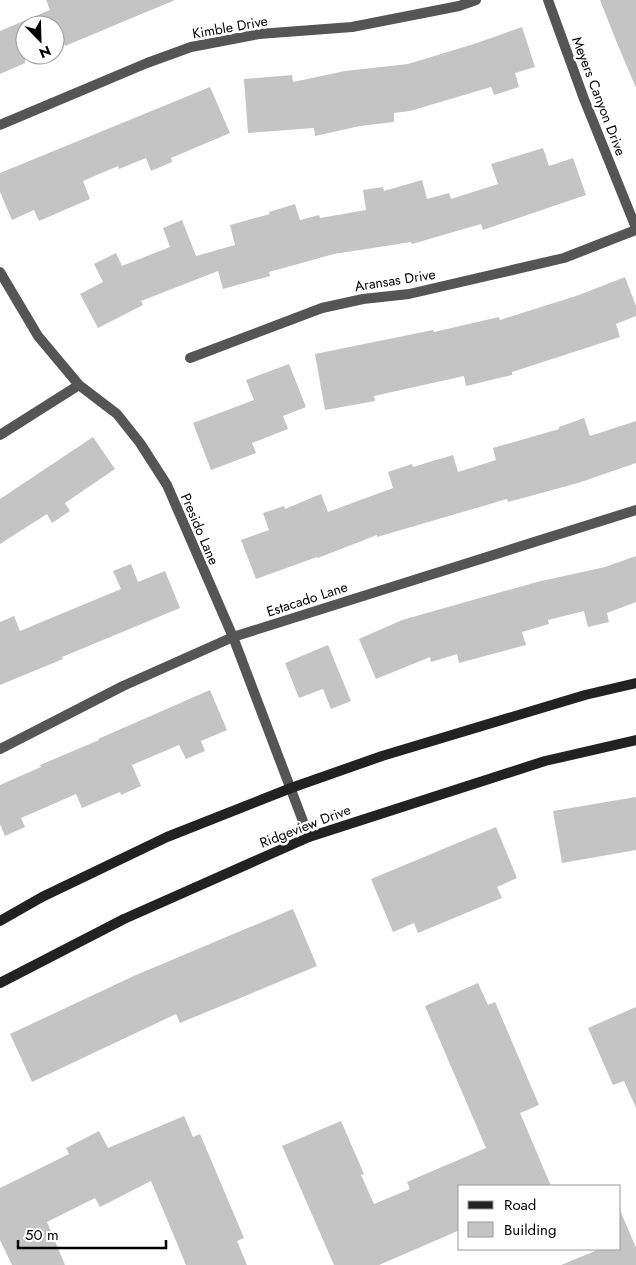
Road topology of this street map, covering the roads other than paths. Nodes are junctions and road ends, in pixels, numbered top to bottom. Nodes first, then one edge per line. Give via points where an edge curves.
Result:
1 (476, 0) edge
2 (548, 0) edge
3 (0, 125) edge
4 (636, 229) edge
5 (0, 272) edge
6 (190, 358) dead end
7 (79, 385) junction
8 (0, 435) edge
9 (636, 510) edge
10 (233, 637) junction
11 (636, 683) edge
12 (636, 740) edge
13 (0, 749) edge
14 (291, 788) junction
15 (309, 837) junction
16 (0, 921) edge
17 (0, 983) edge

1 - 3 street, Kimble Drive via 352,27 260,34 192,47
2 - 4 street, Meyers Canyon Drive
4 - 6 street, Aransas Drive via 564,258 409,294 322,308
5 - 7 street, Presido Lane via 38,336
7 - 8 street
7 - 10 street, Presido Lane via 117,414 167,485
9 - 10 street, Estacado Lane
10 - 13 street, Estacado Lane via 123,686
10 - 14 street, Presido Lane
11 - 14 main road via 585,695 382,756
12 - 15 main road, Ridgeview Drive via 545,761
14 - 15 street, Presido Lane
14 - 16 main road via 167,837
15 - 17 main road, Ridgeview Drive via 124,919

